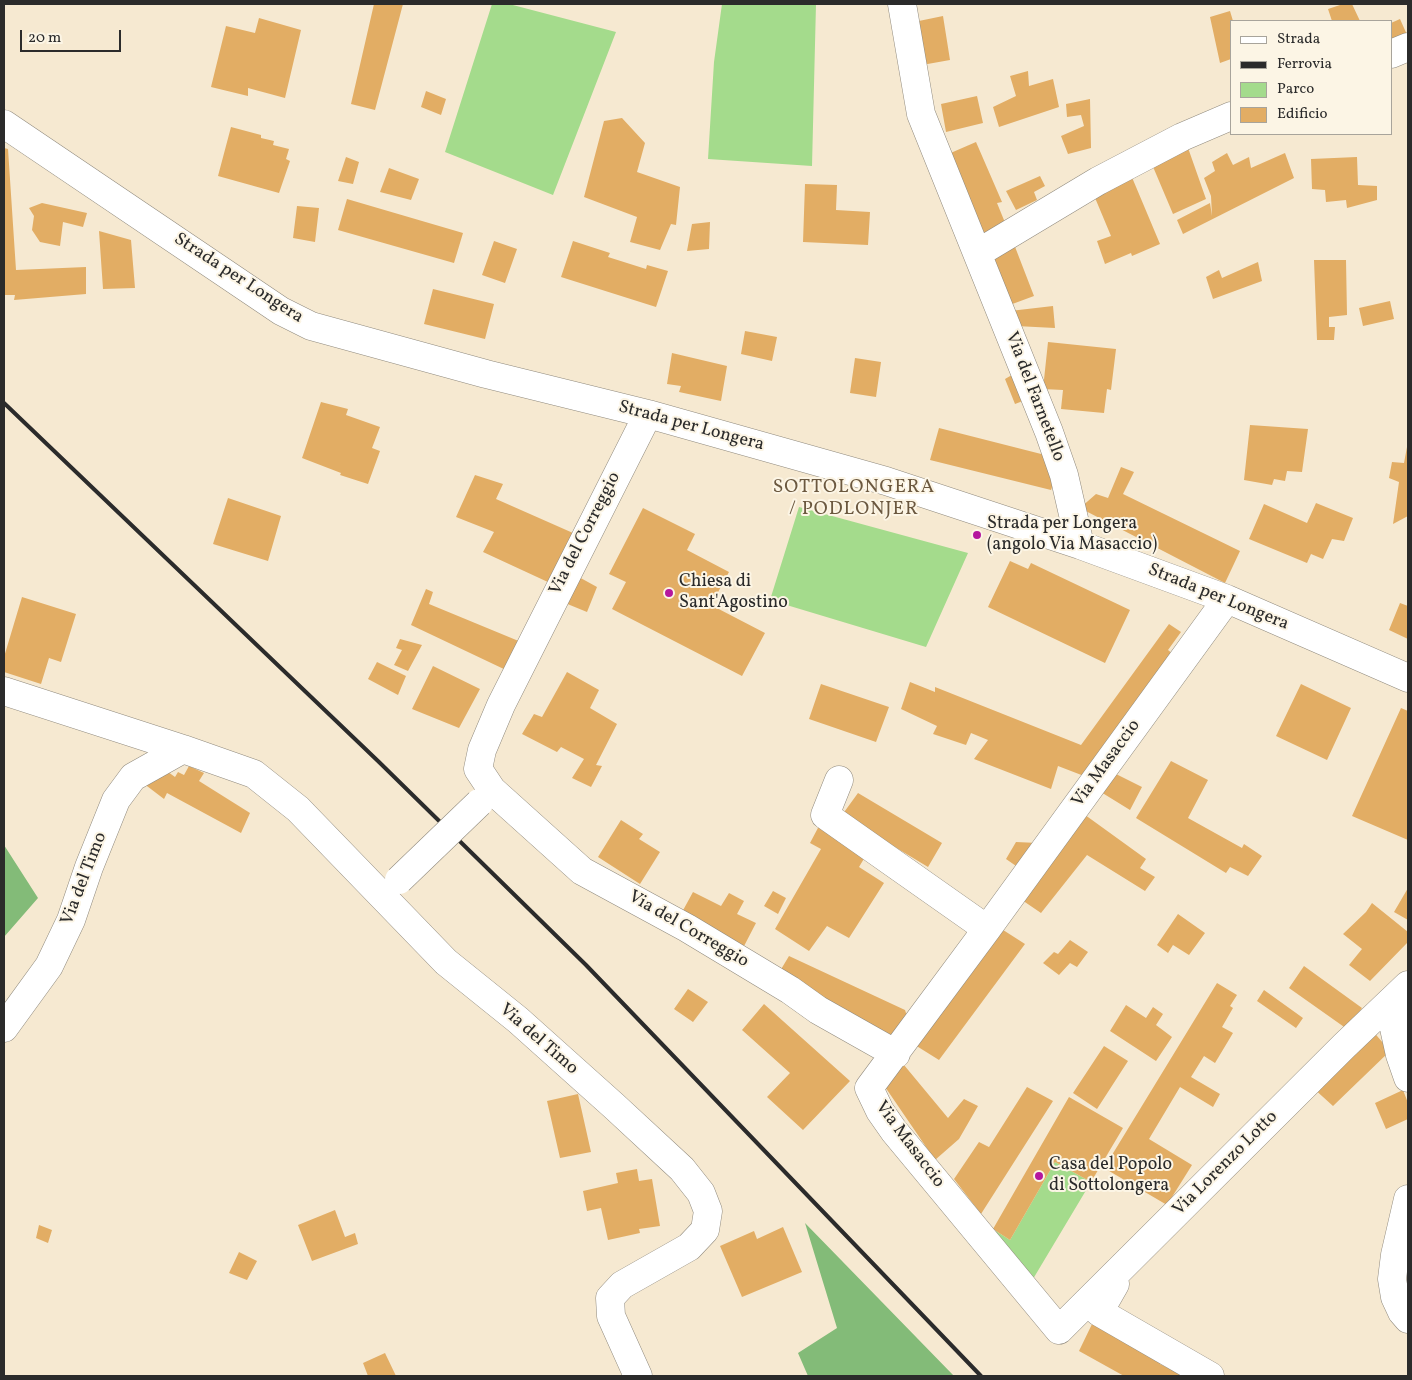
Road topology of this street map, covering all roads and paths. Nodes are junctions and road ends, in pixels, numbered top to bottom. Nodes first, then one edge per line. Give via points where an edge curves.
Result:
1 (902, 4) edge
2 (1408, 47) edge
3 (1392, 54) edge
4 (1230, 116) edge
5 (4, 124) edge
6 (978, 253) junction
7 (648, 414) junction
8 (1080, 545) junction
9 (1226, 599) junction
10 (1408, 678) edge
11 (4, 691) edge
12 (183, 749) junction
13 (839, 780) dead end
14 (486, 796) junction
15 (391, 888) junction
16 (988, 929) junction
17 (1401, 992) edge
18 (4, 1028) edge
19 (896, 1054) junction
20 (1408, 1078) edge
21 (1408, 1199) edge
22 (1139, 1250) junction
23 (1408, 1319) edge
24 (1059, 1330) joint
25 (638, 1376) edge
26 (1210, 1376) edge

1 - 6 street, Via del Farnetello via 921,114
2 - 3 street
4 - 6 street via 1098,181
5 - 7 street, Strada per Longera via 281,311 311,326
6 - 8 street, Via del Farnetello via 1049,432 1064,475
7 - 8 street, Strada per Longera via 886,481
7 - 14 street, Via del Correggio via 500,705 478,769
8 - 9 street, Strada per Longera
9 - 10 street, Strada per Longera
9 - 16 street, Via Masaccio
11 - 12 street, Via del Timo
12 - 15 street, Via del Timo via 254,774
12 - 18 street, Via del Timo via 133,777 116,800 71,920 49,966
13 - 16 street via 825,815
14 - 15 street, bridge
14 - 19 street, Via del Correggio via 582,870 687,928 818,1010
15 - 25 street, Via del Timo via 446,962 518,1020 614,1106 682,1169 701,1193 708,1211 705,1230 689,1247 622,1285 610,1298 611,1316
16 - 19 street, Via Masaccio
17 - 20 street, Via Lorenzo Lotto via 1394,1028
17 - 22 street, Via Lorenzo Lotto
19 - 24 street, Via Masaccio via 869,1088 880,1110
21 - 23 street via 1392,1279 1395,1296
22 - 24 street, Via Lorenzo Lotto
22 - 26 street via 1099,1312

